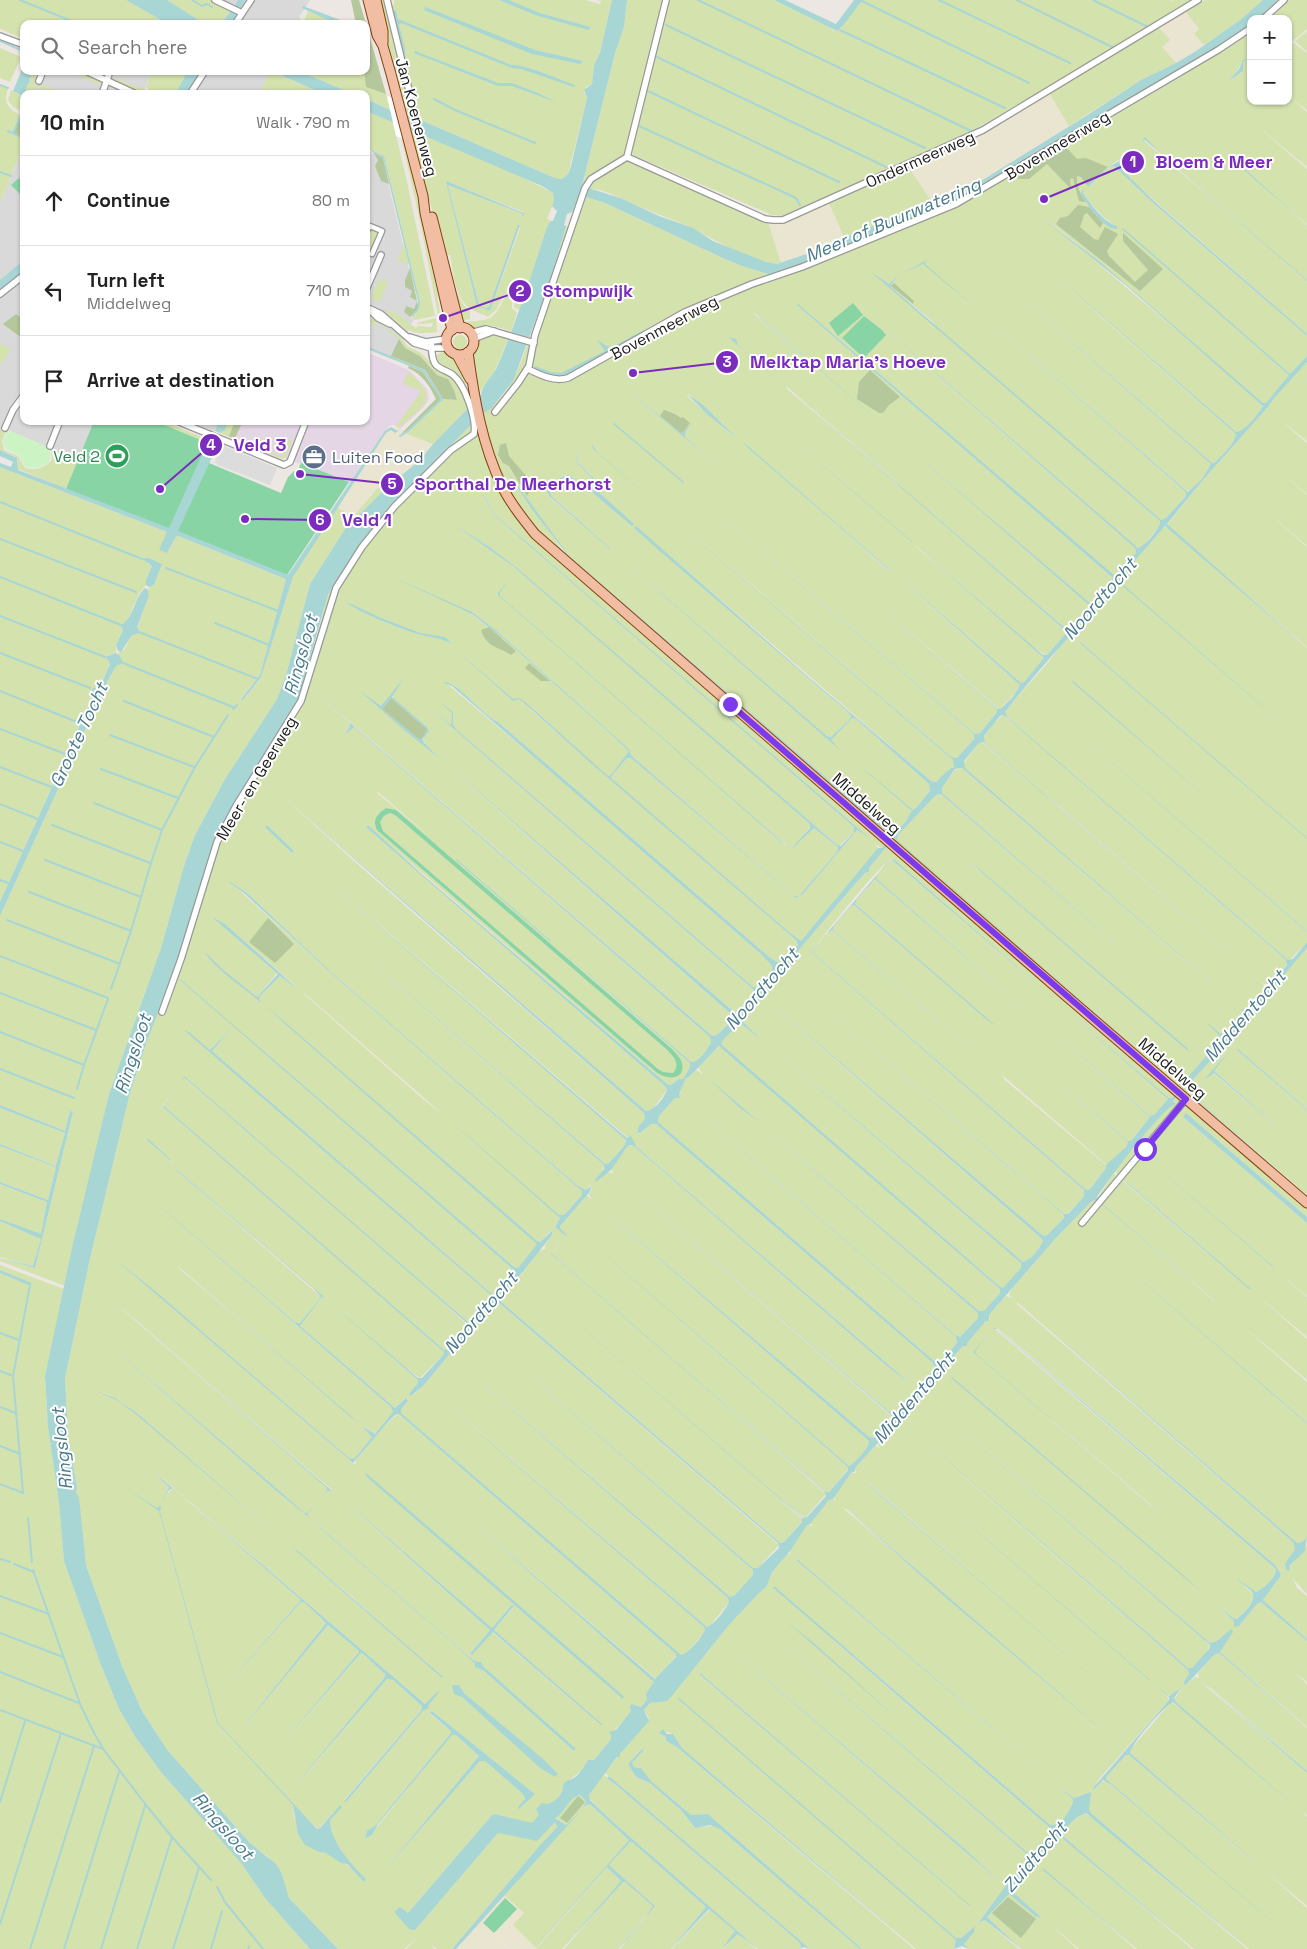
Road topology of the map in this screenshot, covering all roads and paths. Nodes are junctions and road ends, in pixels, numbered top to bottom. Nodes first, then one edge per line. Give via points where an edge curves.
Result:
1 (215, 0) edge
2 (251, 0) edge
3 (368, 0) edge
4 (376, 0) edge
5 (387, 0) edge
6 (666, 0) edge
7 (1198, 0) edge
8 (1284, 0) edge
9 (238, 11) junction
10 (1267, 15) edge
11 (236, 20) edge
12 (1247, 31) edge
13 (0, 36) edge
14 (20, 44) edge
15 (383, 46) junction
16 (42, 75) edge
17 (95, 75) edge
18 (109, 75) edge
19 (202, 75) edge
20 (107, 80) junction
21 (39, 82) dead end
22 (103, 90) edge
23 (128, 90) edge
24 (193, 90) edge
25 (414, 111) dead end
26 (627, 157) junction
27 (370, 226) edge
28 (372, 254) dead end
29 (380, 255) dead end
30 (20, 278) edge
31 (370, 280) edge
32 (0, 294) edge
33 (370, 310) edge
34 (456, 329) junction
35 (472, 336) junction
36 (531, 342) junction
37 (447, 343) junction
38 (431, 345) junction
39 (468, 352) junction
40 (457, 355) junction
41 (528, 369) junction
42 (471, 382) junction
43 (472, 402) junction
44 (20, 405) edge
45 (495, 412) dead end
46 (477, 420) junction
47 (57, 425) edge
48 (193, 425) edge
49 (304, 425) edge
50 (5, 428) dead end
51 (50, 446) dead end
52 (162, 1012) dead end
53 (1186, 1099) junction
54 (1307, 1203) edge
55 (1082, 1223) dead end

1 - 9 street
2 - 9 street
3 - 15 main road, Jan Koenenweg
4 - 15 main road, Jan Koenenweg
5 - 25 street, Jan Koenenweg
6 - 26 street
7 - 26 street, Ondermeerweg via 984,130 783,220 766,218
8 - 10 street
9 - 11 street
12 - 41 street, Bovenmeerweg via 956,204 802,268 705,303 568,378 551,379
13 - 14 street
15 - 34 main road, Jan Koenenweg
16 - 21 street
17 - 20 street
18 - 20 street
19 - 24 street
20 - 22 street
20 - 23 street
26 - 36 street via 592,179 585,190
27 - 28 street via 382,231
29 - 31 street
30 - 32 street
33 - 38 street via 406,336
34 - 35 main road
34 - 37 main road
35 - 36 street via 494,331
35 - 39 main road
36 - 41 street
37 - 38 street
37 - 40 main road
38 - 43 street via 436,365 454,376
39 - 40 main road
39 - 42 main road, Middelweg
40 - 42 main road, Middelweg
41 - 45 street
42 - 43 main road, Middelweg
43 - 46 main road, Middelweg
44 - 50 street
46 - 52 street, Meer- en Geerweg via 472,437 452,450 387,515 336,588 301,702 217,842
46 - 53 main road, Middelweg via 502,486 523,520 550,549
47 - 51 street
48 - 49 street via 284,465 290,462
53 - 54 main road, Middelweg
53 - 55 street

